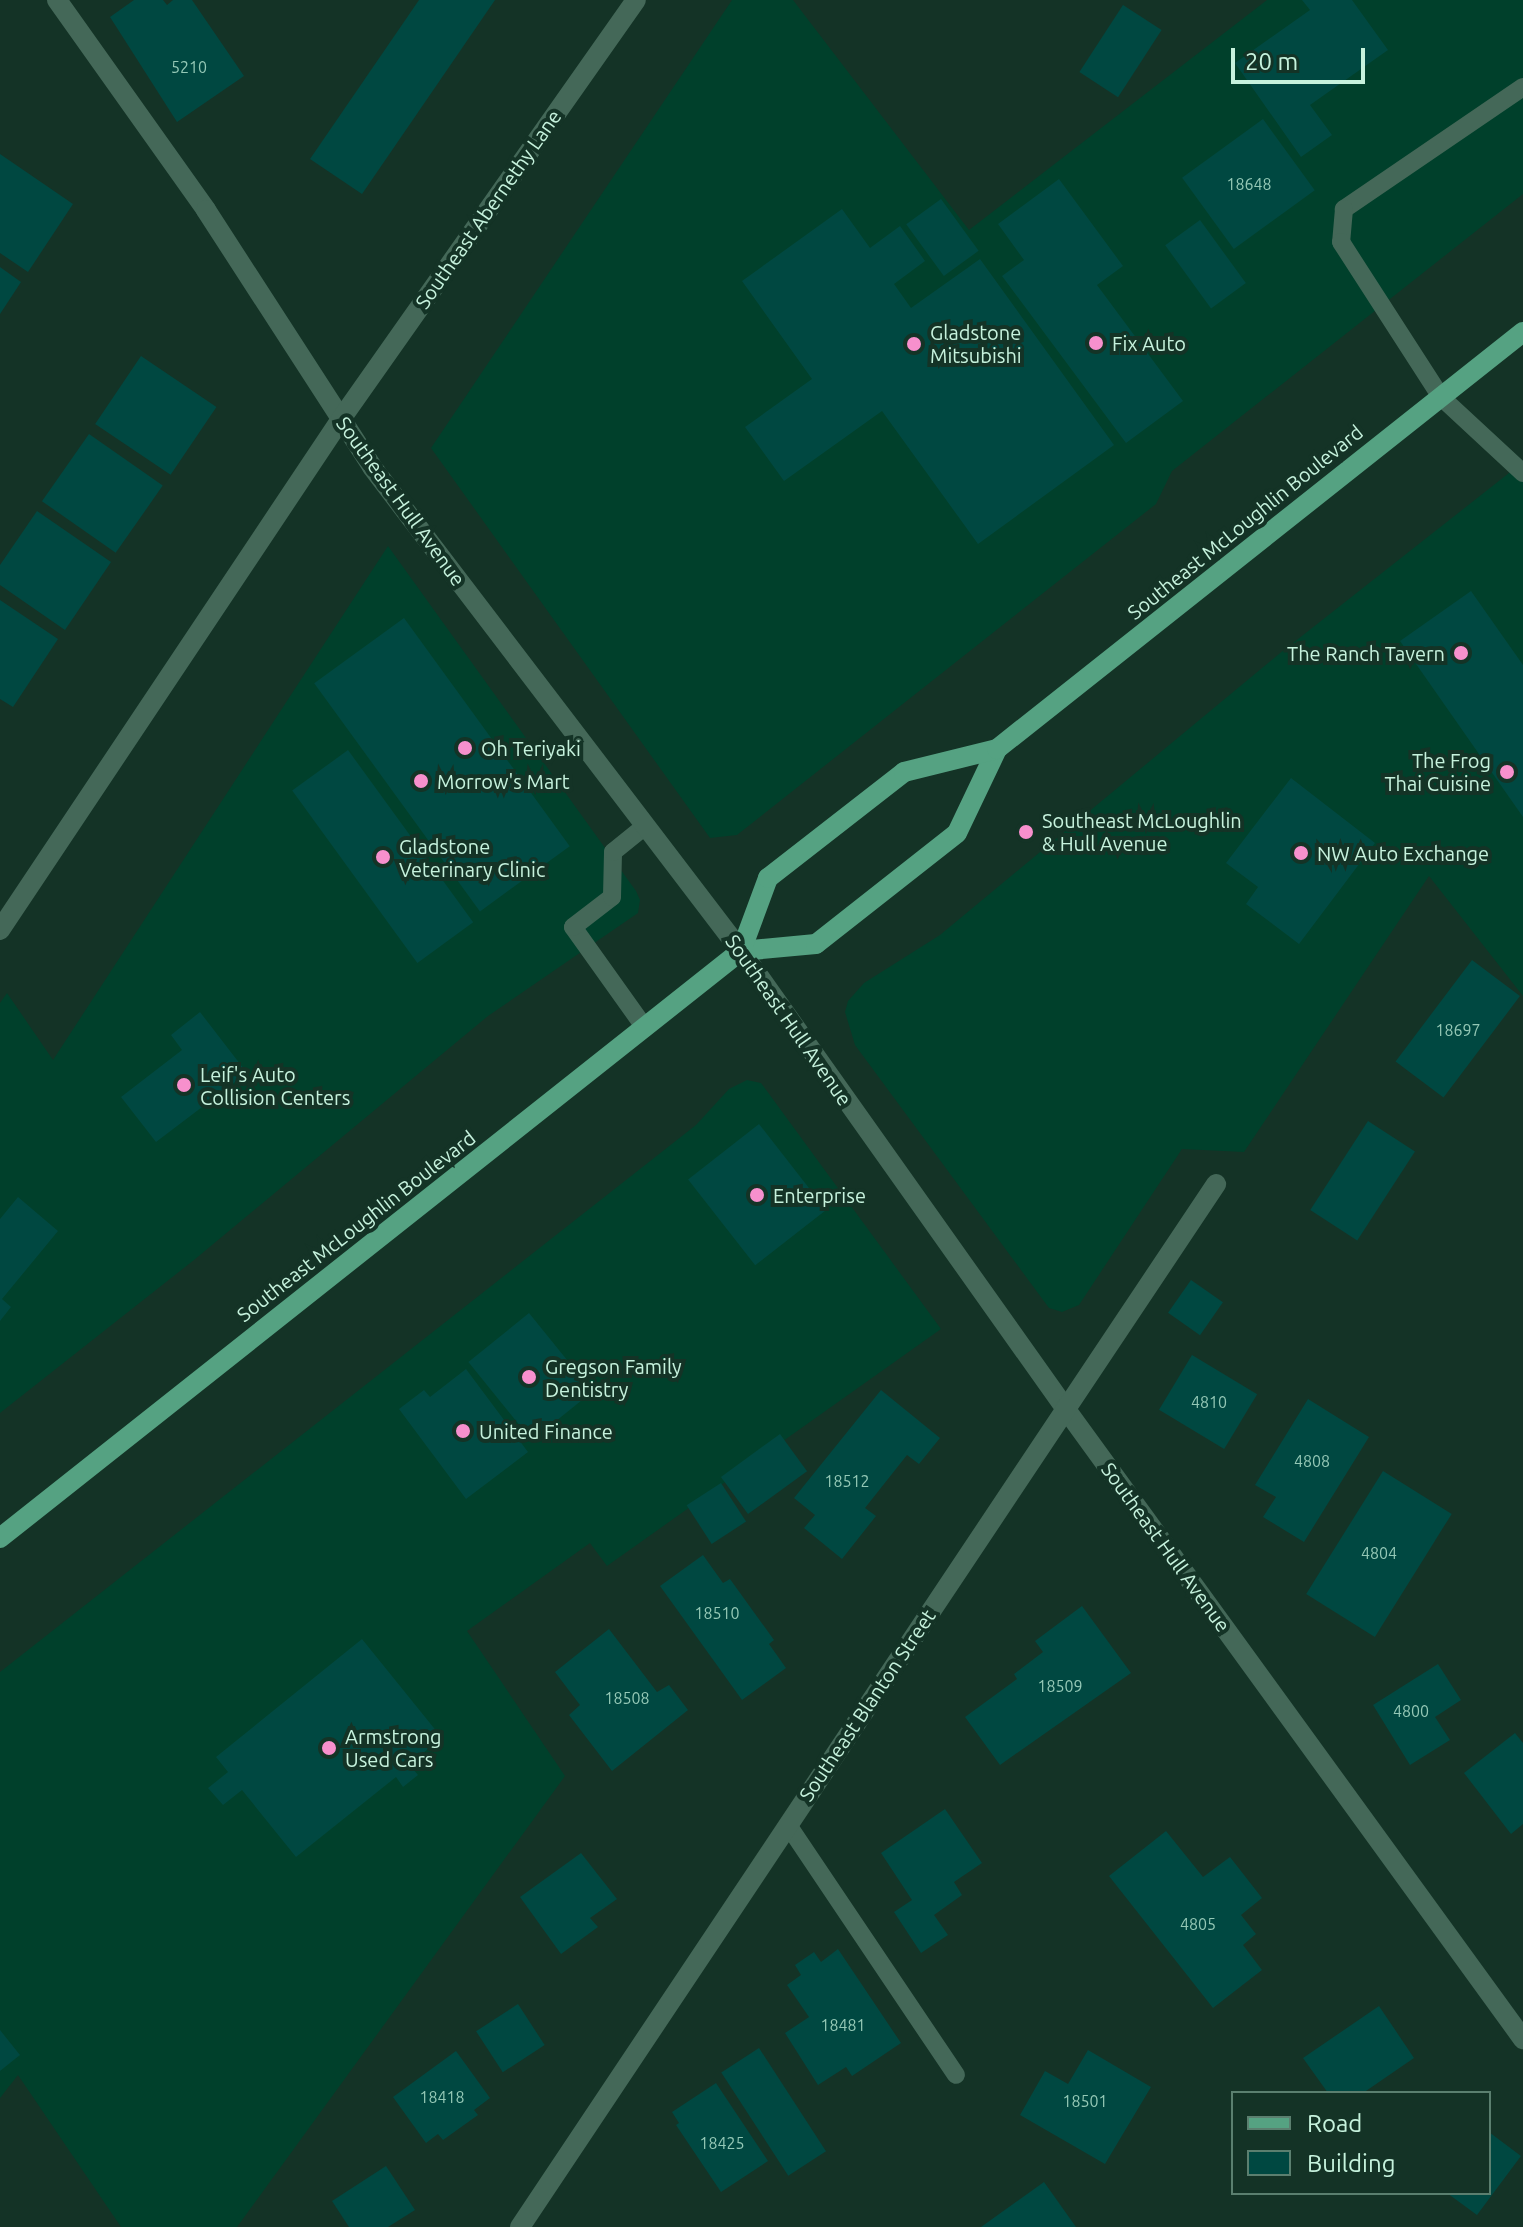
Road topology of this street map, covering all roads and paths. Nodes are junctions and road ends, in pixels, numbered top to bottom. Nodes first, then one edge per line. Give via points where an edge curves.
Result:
1 (57, 0) edge
2 (636, 0) edge
3 (1523, 87) edge
4 (1523, 332) edge
5 (1441, 397) junction
6 (341, 419) junction
7 (1523, 473) edge
8 (997, 749) junction
9 (645, 826) junction
10 (0, 930) edge
11 (741, 951) junction
12 (645, 1028) junction
13 (1216, 1184) dead end
14 (1065, 1408) junction
15 (0, 1538) edge
16 (788, 1825) junction
17 (1523, 2039) edge
18 (956, 2075) dead end
19 (520, 2227) edge

1 - 6 street, Southeast Hull Avenue via 206,210
2 - 6 street, Southeast Abernethy Lane
3 - 5 lane via 1344,209 1341,242
4 - 5 main road, Southeast McLoughlin Boulevard
5 - 7 lane
5 - 8 main road, Southeast McLoughlin Boulevard
6 - 9 street, Southeast Hull Avenue
6 - 10 street, Southeast Abernethy Lane
8 - 11 main road, Southeast McLoughlin Boulevard via 904,772 768,878
8 - 11 main road, Southeast McLoughlin Boulevard via 957,833 816,944
9 - 11 street, Southeast Hull Avenue
9 - 12 lane via 613,852 612,897 573,927
11 - 12 main road, Southeast McLoughlin Boulevard
11 - 14 street, Southeast Hull Avenue
12 - 15 main road, Southeast McLoughlin Boulevard
13 - 14 street, Southeast Blanton Street
14 - 16 street, Southeast Blanton Street
14 - 17 street, Southeast Hull Avenue
16 - 18 lane
16 - 19 street, Southeast Blanton Street

